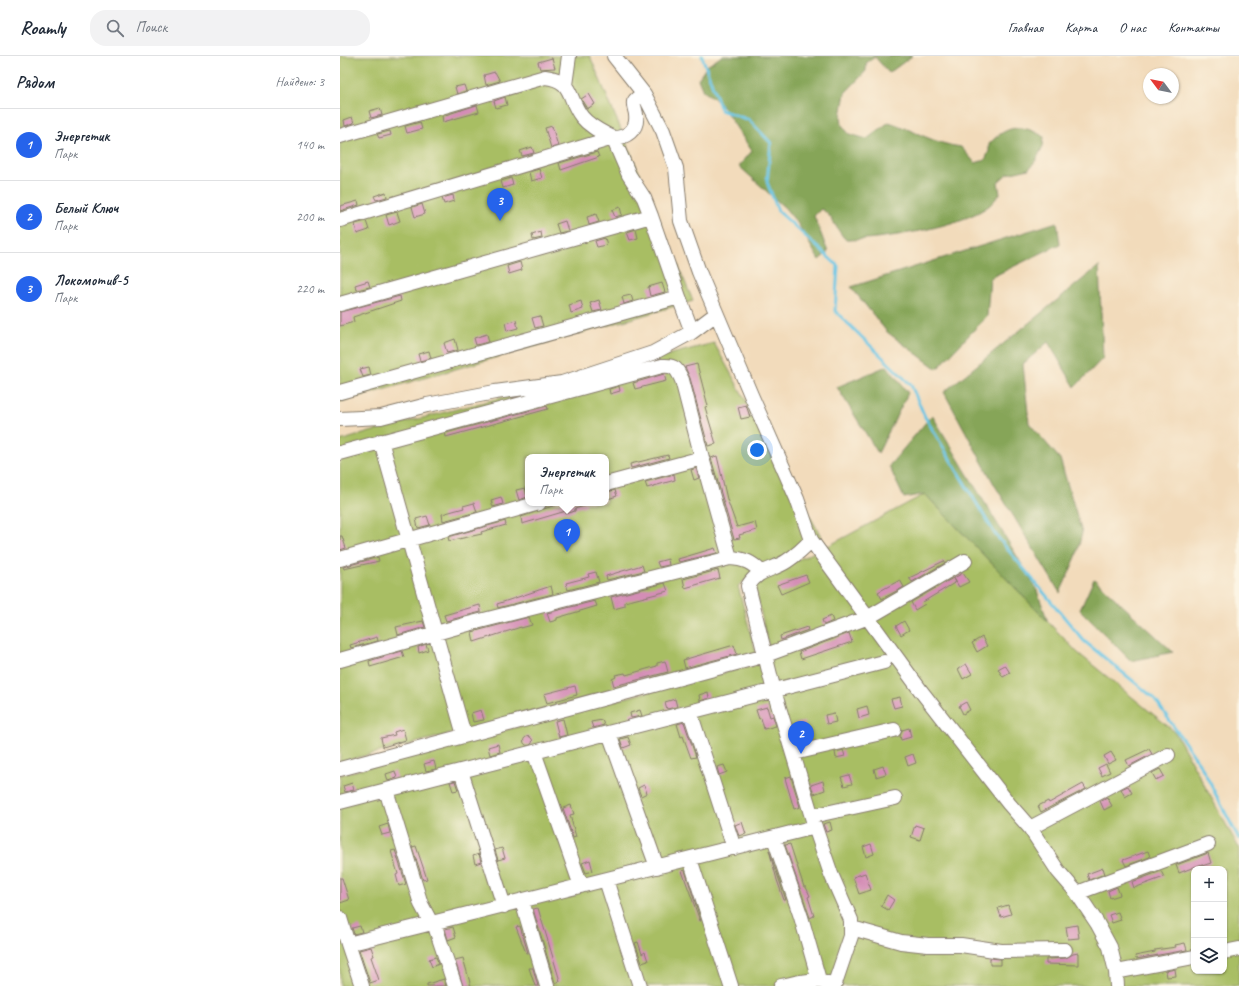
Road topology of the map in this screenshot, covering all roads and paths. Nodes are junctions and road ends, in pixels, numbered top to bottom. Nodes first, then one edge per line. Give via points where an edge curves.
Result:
1 (569, 56) edge
2 (614, 56) edge
3 (565, 85) junction
4 (644, 94) junction
5 (340, 136) edge
6 (613, 138) junction
7 (651, 216) junction
8 (340, 220) edge
9 (679, 297) junction
10 (340, 304) edge
11 (716, 314) junction
12 (692, 332) junction
13 (340, 392) edge
14 (340, 419) edge
15 (381, 441) junction
16 (340, 453) edge
17 (702, 458) junction
18 (609, 483) edge
19 (529, 506) edge
20 (410, 539) junction
21 (811, 540) junction
22 (730, 558) junction
23 (340, 559) edge
24 (965, 562) dead end
25 (761, 572) junction
26 (869, 617) junction
27 (436, 633) junction
28 (766, 655) junction
29 (340, 660) edge
30 (884, 662) dead end
31 (774, 691) junction
32 (690, 712) junction
33 (894, 730) dead end
34 (609, 733) junction
35 (464, 735) junction
36 (534, 752) junction
37 (794, 753) junction
38 (1168, 755) dead end
39 (340, 769) edge
40 (461, 771) junction
41 (386, 790) junction
42 (895, 798) dead end
43 (340, 802) edge
44 (813, 822) junction
45 (1030, 828) junction
46 (774, 838) junction
47 (1208, 844) dead end
48 (734, 848) junction
49 (690, 859) junction
50 (657, 867) junction
51 (606, 880) junction
52 (581, 886) junction
53 (1076, 893) junction
54 (522, 901) junction
55 (504, 906) junction
56 (340, 918) edge
57 (434, 923) junction
58 (852, 928) junction
59 (348, 944) junction
60 (1239, 949) edge
61 (1065, 950) dead end
62 (1227, 951) edge
63 (1191, 958) edge
64 (1116, 972) junction
65 (819, 980) junction
66 (362, 986) edge
67 (455, 986) edge
68 (547, 986) edge
69 (640, 986) edge
70 (731, 986) edge
71 (781, 986) edge
72 (834, 986) edge
73 (1117, 986) edge

1 - 3 street
2 - 4 street
3 - 5 street via 561,80 545,76
3 - 6 street via 583,119 593,128
4 - 6 street via 636,98 634,104 636,117 632,131 621,138
4 - 11 street via 664,131 676,168 681,221
6 - 7 street
6 - 8 street
7 - 9 street
7 - 10 street
9 - 12 street
9 - 13 street
11 - 12 street
11 - 21 street via 797,499
12 - 14 street via 653,353 562,383 495,392 382,417
15 - 16 street
15 - 17 street via 662,366 671,366 677,369 682,380
15 - 20 street
17 - 18 street
17 - 22 street
19 - 20 street
20 - 23 street
20 - 27 street
21 - 25 street via 786,562
21 - 26 street
22 - 25 street via 753,563
22 - 27 street
24 - 26 street
25 - 28 street via 748,586
26 - 28 street
26 - 45 street via 922,691
27 - 29 street
27 - 35 street
28 - 31 street
28 - 35 street
30 - 31 street
31 - 32 street
31 - 37 street
32 - 34 street
32 - 48 street
33 - 37 street
34 - 36 street
34 - 50 street
35 - 39 street
36 - 40 street
36 - 52 street
37 - 44 street
38 - 45 street
40 - 41 street
40 - 55 street
41 - 43 street
41 - 57 street via 421,904
42 - 44 street
44 - 46 street
44 - 58 street
45 - 53 street
46 - 48 street
46 - 65 street
47 - 53 street
48 - 49 street
49 - 50 street
49 - 70 street
50 - 51 street
51 - 52 street
51 - 69 street
52 - 54 street
53 - 64 street via 1110,947
54 - 55 street
54 - 68 street
55 - 57 street
56 - 59 street
57 - 59 street
57 - 67 street
58 - 61 street via 901,942 928,945 961,945 1001,951
58 - 72 street
59 - 66 street
60 - 62 street
63 - 64 street
64 - 73 street
65 - 71 street
65 - 72 street

